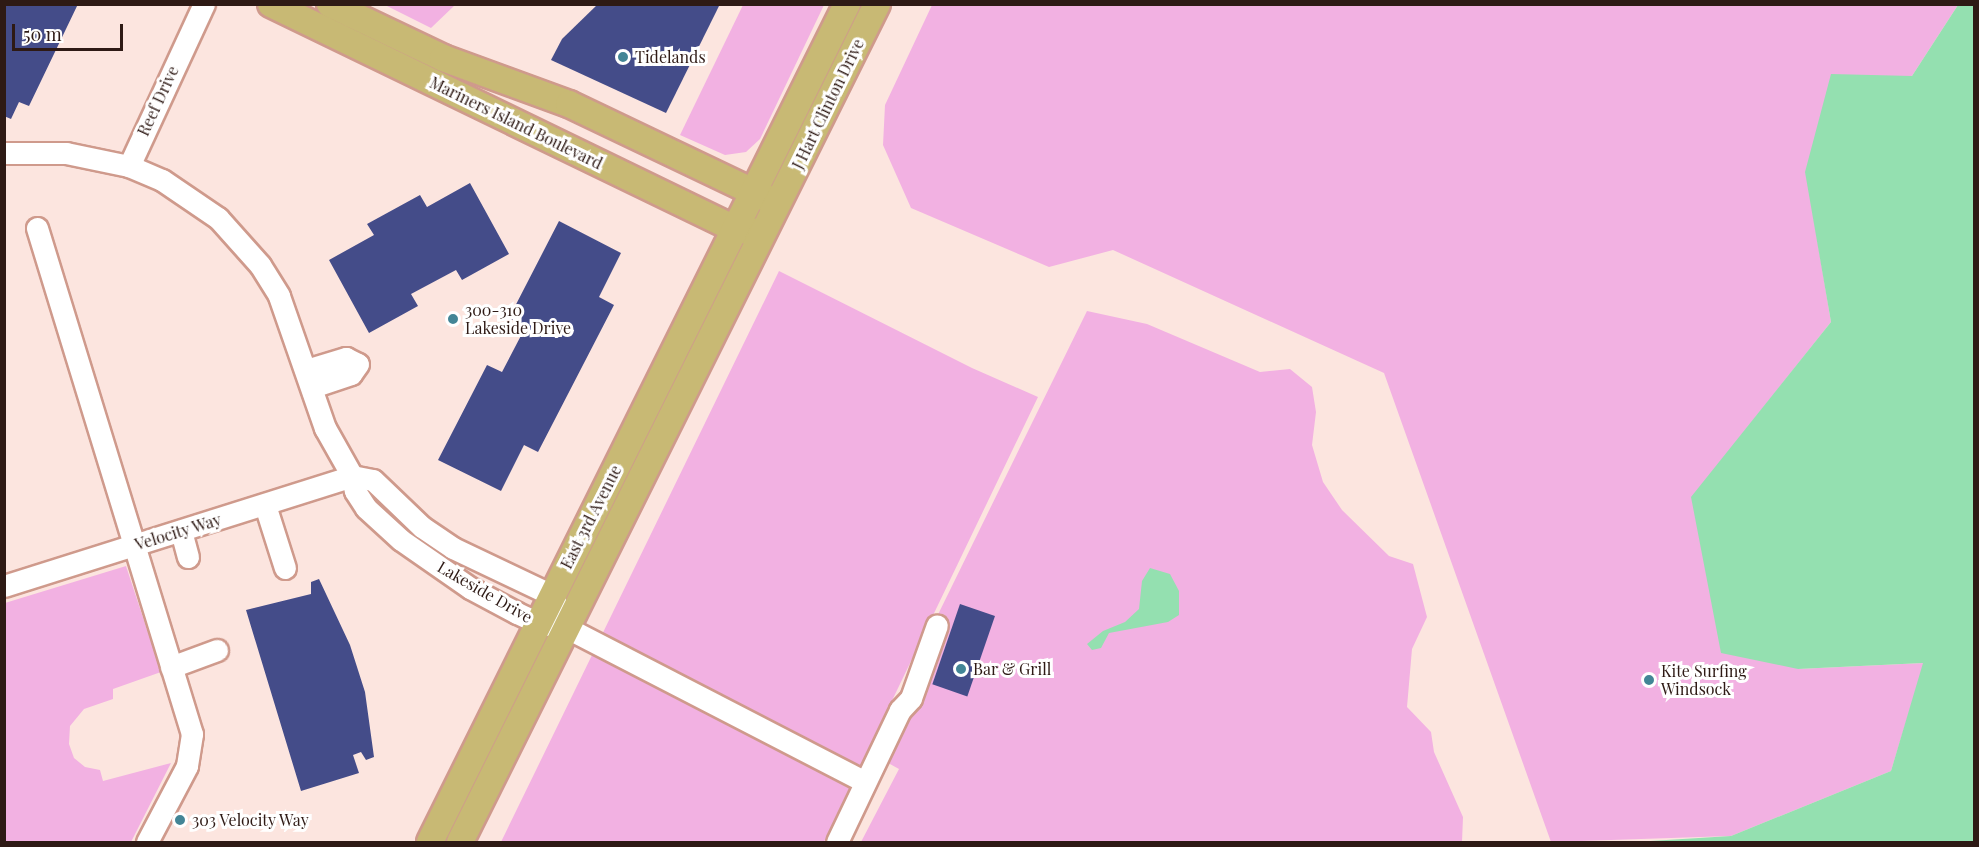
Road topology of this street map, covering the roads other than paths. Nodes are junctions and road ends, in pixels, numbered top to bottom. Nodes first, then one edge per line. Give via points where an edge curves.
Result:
1 (204, 4) edge
2 (271, 4) edge
3 (330, 4) edge
4 (847, 4) edge
5 (877, 4) edge
6 (4, 153) edge
7 (129, 166) junction
8 (754, 192) junction
9 (778, 204) junction
10 (37, 228) dead end
11 (735, 229) junction
12 (764, 233) junction
13 (352, 476) junction
14 (266, 505) junction
15 (181, 531) junction
16 (133, 546) junction
17 (188, 558) dead end
18 (285, 568) dead end
19 (4, 586) edge
20 (552, 595) junction
21 (538, 623) junction
22 (937, 625) dead end
23 (567, 628) junction
24 (217, 650) dead end
25 (171, 667) junction
26 (866, 782) junction
27 (147, 843) edge
28 (430, 843) edge
29 (460, 843) edge
30 (837, 843) edge

1 - 7 street, Reef Drive
2 - 11 main road, Mariners Island Boulevard
3 - 8 main road, Mariners Island Boulevard via 443,58 569,104
4 - 8 main road, J Hart Clinton Drive
5 - 9 main road, J Hart Clinton Drive
6 - 7 street, Lakeside Drive via 66,153
7 - 13 street, Lakeside Drive via 192,198 240,240 279,296 325,428
8 - 9 main road, Mariners Island Boulevard
8 - 11 main road, East 3rd Avenue
9 - 12 main road, East 3rd Avenue
10 - 16 street
11 - 12 main road, Mariners Island Boulevard
11 - 20 main road, East 3rd Avenue
12 - 23 main road, East 3rd Avenue
13 - 14 street, Velocity Way
13 - 20 street, Lakeside Drive via 373,480 422,526 453,548
13 - 21 street, Lakeside Drive via 355,491 366,508 401,540 470,588
14 - 15 street, Velocity Way
14 - 18 street
15 - 16 street, Velocity Way
15 - 17 street
16 - 19 street, Velocity Way
16 - 25 street
20 - 21 main road, East 3rd Avenue
20 - 23 street, Lakeside Drive
21 - 23 street, Lakeside Drive
21 - 28 main road, East 3rd Avenue
22 - 26 street via 911,698 900,710
23 - 26 street
23 - 29 main road, East 3rd Avenue
24 - 25 street
25 - 27 street via 192,734 191,748 187,766
26 - 30 street

